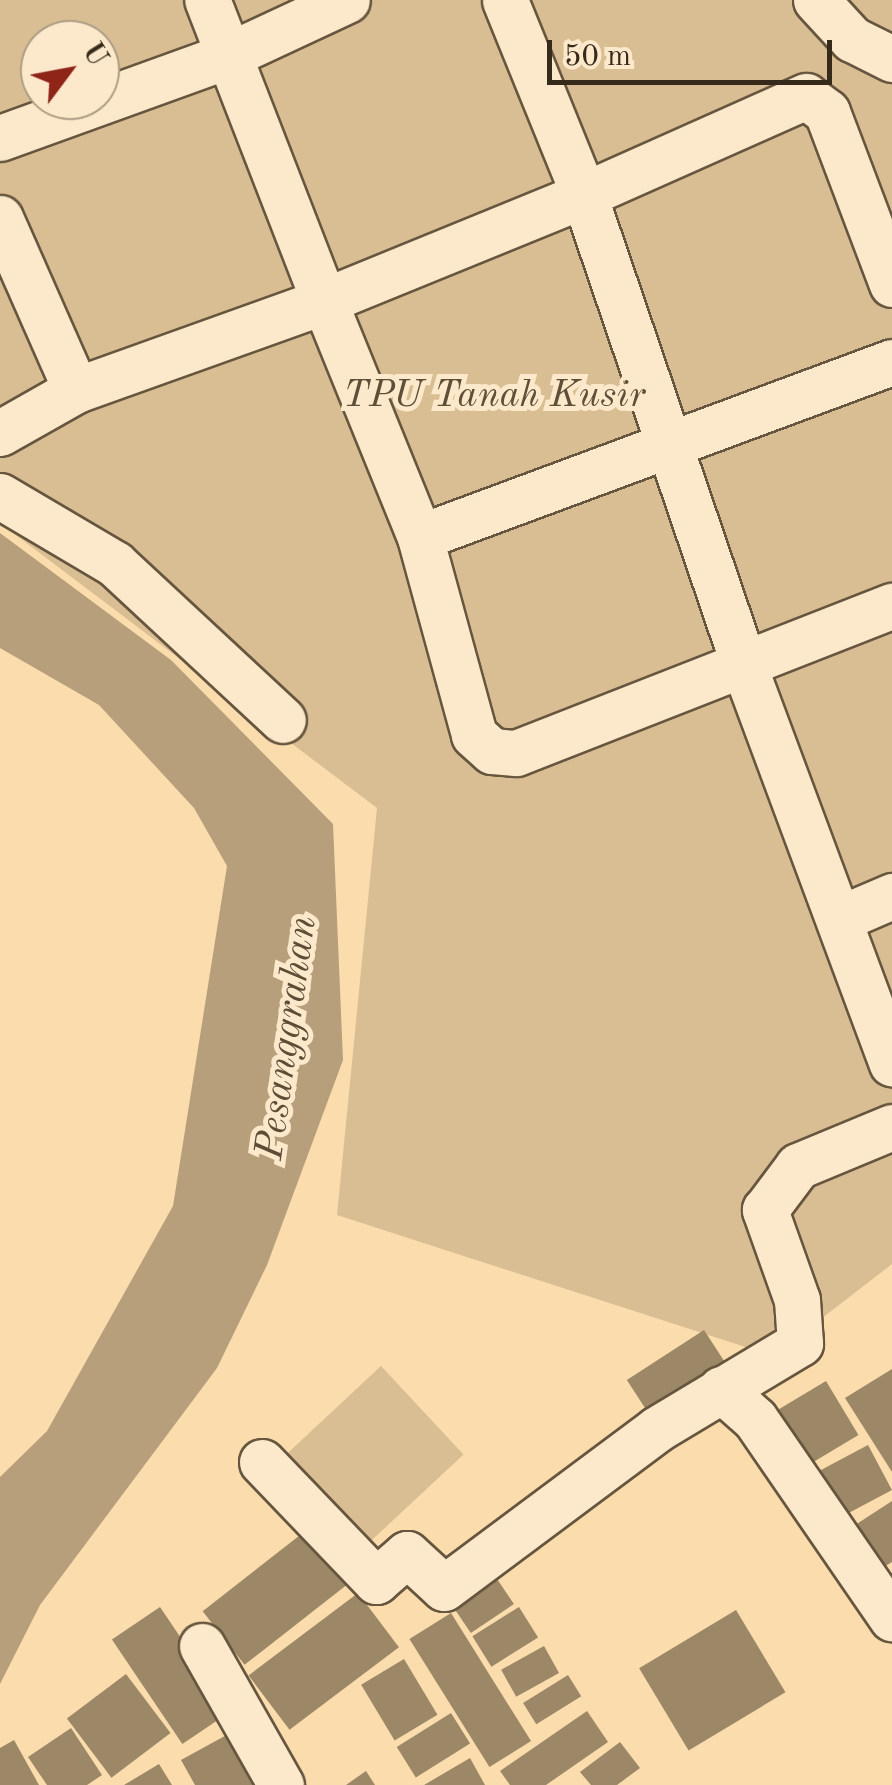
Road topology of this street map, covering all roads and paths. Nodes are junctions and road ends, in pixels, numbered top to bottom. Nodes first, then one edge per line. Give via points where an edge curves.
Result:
1 (206, 0) edge
2 (346, 0) edge
3 (505, 0) edge
4 (816, 0) edge
5 (228, 55) junction
6 (892, 59) edge
7 (0, 138) edge
8 (584, 195) junction
9 (0, 218) edge
10 (892, 284) edge
11 (324, 301) junction
12 (892, 362) edge
13 (76, 390) junction
14 (0, 433) edge
15 (676, 446) junction
16 (0, 496) edge
17 (420, 537) junction
18 (892, 606) edge
19 (744, 666) junction
20 (283, 720) dead end
21 (892, 896) edge
22 (841, 918) junction
23 (892, 1063) edge
24 (892, 1127) edge
25 (722, 1389) junction
26 (262, 1462) dead end
27 (892, 1618) edge
28 (202, 1646) dead end
29 (281, 1785) edge

1 - 5 street
2 - 5 street
3 - 8 street
4 - 6 street via 852,38
5 - 7 street
5 - 11 street
8 - 10 street via 806,96 826,112
8 - 11 street
8 - 15 street
9 - 13 street
11 - 13 street
11 - 17 street
12 - 15 street
13 - 14 street
15 - 17 street
15 - 19 street
16 - 20 street via 116,564
17 - 19 street via 474,736 492,751 516,753
18 - 19 street
19 - 22 street
21 - 22 street
22 - 23 street
24 - 25 street via 798,1166 764,1210 802,1339
25 - 26 street via 444,1588 407,1554 376,1581
25 - 27 street via 755,1419
28 - 29 street

